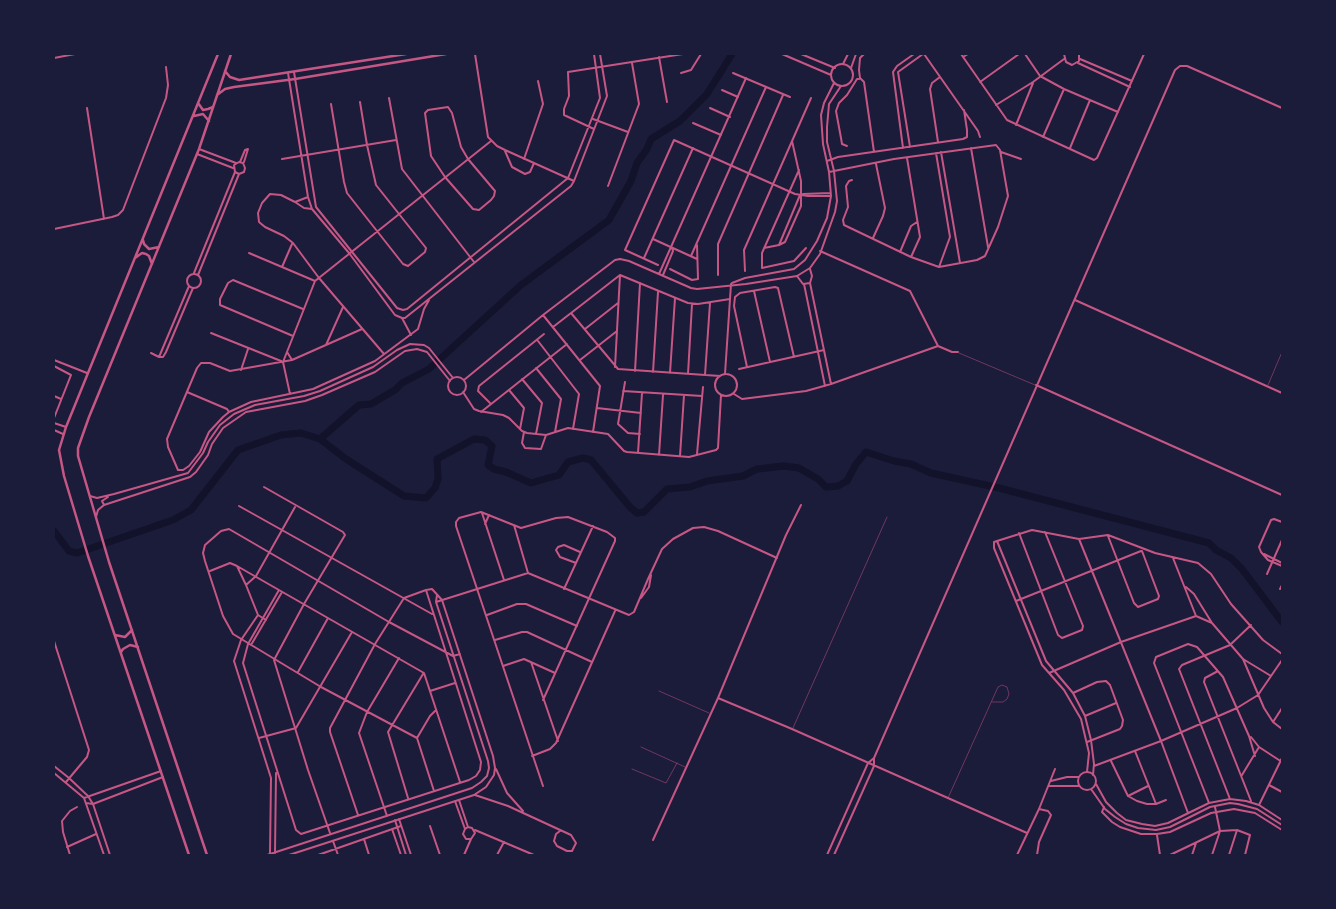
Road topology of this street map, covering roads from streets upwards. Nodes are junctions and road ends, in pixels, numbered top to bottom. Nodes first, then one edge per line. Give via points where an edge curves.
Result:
1 (75, 54) edge
2 (218, 54) edge
3 (231, 54) edge
4 (406, 54) edge
5 (446, 54) edge
6 (474, 54) edge
7 (594, 54) edge
8 (600, 54) edge
9 (683, 54) edge
10 (701, 54) edge
11 (782, 54) edge
12 (800, 54) edge
13 (848, 54) edge
14 (856, 54) edge
15 (864, 54) edge
16 (914, 54) edge
17 (923, 54) edge
18 (961, 54) edge
19 (968, 54) edge
20 (1019, 54) edge
21 (1025, 54) edge
22 (1079, 54) edge
23 (1138, 54) edge
24 (1143, 55) edge
25 (1063, 56) edge
26 (659, 57) junction
27 (963, 57) junction
28 (54, 58) edge
29 (1080, 58) junction
30 (632, 62) junction
31 (1078, 63) junction
32 (843, 64) junction
33 (602, 66) junction
34 (166, 67) dead end
35 (596, 67) junction
36 (834, 68) junction
37 (850, 68) junction
38 (225, 70) junction
39 (893, 70) junction
40 (294, 72) junction
41 (898, 72) junction
42 (288, 73) junction
43 (681, 73) dead end
44 (733, 73) dead end
45 (831, 76) junction
46 (1040, 76) junction
47 (940, 77) junction
48 (746, 78) junction
49 (860, 78) junction
50 (295, 81) junction
51 (538, 81) dead end
52 (290, 82) junction
53 (980, 82) junction
54 (1033, 82) junction
55 (1132, 82) junction
56 (834, 83) junction
57 (840, 86) junction
58 (1130, 86) junction
59 (766, 87) junction
60 (1064, 89) junction
61 (722, 90) dead end
62 (218, 95) junction
63 (784, 95) junction
64 (738, 97) junction
65 (389, 98) dead end
66 (790, 98) dead end
67 (811, 98) dead end
68 (1090, 100) junction
69 (198, 101) junction
70 (360, 102) dead end
71 (667, 102) dead end
72 (331, 104) dead end
73 (996, 105) junction
74 (214, 106) junction
75 (87, 108) dead end
76 (710, 108) dead end
77 (1282, 108) edge
78 (964, 110) junction
79 (1118, 112) junction
80 (192, 117) junction
81 (730, 117) junction
82 (592, 118) junction
83 (598, 120) junction
84 (209, 121) junction
85 (693, 123) dead end
86 (1016, 125) junction
87 (589, 127) junction
88 (594, 129) junction
89 (628, 132) junction
90 (721, 135) junction
91 (980, 137) dead end
92 (1043, 137) junction
93 (396, 140) junction
94 (491, 141) junction
95 (792, 141) junction
96 (938, 142) junction
97 (367, 145) junction
98 (847, 146) dead end
99 (910, 147) junction
100 (693, 148) junction
101 (903, 148) junction
102 (971, 148) junction
103 (1070, 148) junction
104 (199, 149) junction
105 (339, 150) junction
106 (505, 150) junction
107 (874, 152) junction
108 (941, 152) junction
109 (1000, 152) junction
110 (936, 153) junction
111 (197, 154) junction
112 (307, 154) junction
113 (302, 155) junction
114 (712, 157) junction
115 (907, 157) junction
116 (282, 158) dead end
117 (468, 159) junction
118 (524, 159) junction
119 (832, 159) junction
120 (1021, 159) dead end
121 (827, 161) junction
122 (240, 162) junction
123 (236, 163) junction
124 (243, 163) junction
125 (534, 163) junction
126 (876, 164) junction
127 (731, 166) junction
128 (233, 168) junction
129 (799, 170) junction
130 (834, 171) junction
131 (235, 172) junction
132 (829, 172) junction
133 (239, 174) junction
134 (749, 174) junction
135 (445, 177) junction
136 (568, 178) junction
137 (852, 180) dead end
138 (574, 181) junction
139 (773, 184) junction
140 (608, 186) dead end
141 (789, 192) junction
142 (831, 194) junction
143 (800, 195) junction
144 (422, 196) junction
145 (308, 197) junction
146 (295, 202) junction
147 (312, 209) junction
148 (400, 213) junction
149 (104, 219) junction
150 (917, 222) junction
151 (54, 229) edge
152 (378, 231) junction
153 (950, 237) junction
154 (873, 238) junction
155 (956, 238) junction
156 (653, 239) junction
157 (142, 240) junction
158 (697, 242) junction
159 (292, 243) junction
160 (161, 246) junction
161 (672, 248) junction
162 (764, 248) junction
163 (806, 248) dead end
164 (989, 248) junction
165 (352, 251) junction
166 (820, 251) junction
167 (900, 252) junction
168 (250, 253) dead end
169 (349, 254) junction
170 (691, 256) junction
171 (470, 258) junction
172 (644, 258) junction
173 (911, 258) junction
174 (134, 259) junction
175 (697, 259) junction
176 (474, 262) junction
177 (960, 263) junction
178 (658, 265) dead end
179 (152, 266) junction
180 (939, 266) junction
181 (282, 267) junction
182 (810, 268) junction
183 (670, 269) dead end
184 (744, 271) dead end
185 (194, 274) junction
186 (659, 274) junction
187 (198, 275) junction
188 (620, 275) junction
189 (718, 275) dead end
190 (663, 276) junction
191 (797, 276) junction
192 (319, 278) junction
193 (315, 281) junction
194 (640, 283) junction
195 (810, 283) junction
196 (731, 284) junction
197 (804, 284) junction
198 (189, 286) junction
199 (193, 288) junction
200 (658, 291) junction
201 (754, 291) junction
202 (430, 298) junction
203 (675, 298) junction
204 (730, 299) junction
205 (1075, 300) junction
206 (710, 302) junction
207 (618, 303) junction
208 (692, 304) junction
209 (343, 306) junction
210 (304, 310) junction
211 (572, 313) junction
212 (543, 314) junction
213 (401, 318) junction
214 (554, 327) junction
215 (362, 329) junction
216 (585, 330) junction
217 (617, 331) junction
218 (211, 334) dead end
219 (544, 334) dead end
220 (411, 335) junction
221 (293, 336) junction
222 (537, 340) junction
223 (567, 344) junction
224 (326, 345) junction
225 (598, 346) junction
226 (938, 346) junction
227 (248, 349) junction
228 (824, 350) junction
229 (818, 351) junction
230 (287, 352) junction
231 (958, 352) road end
232 (151, 354) dead end
233 (384, 355) junction
234 (159, 357) junction
235 (550, 357) junction
236 (794, 357) junction
237 (54, 360) edge
238 (292, 360) junction
239 (580, 360) junction
240 (283, 362) junction
241 (770, 362) junction
242 (54, 366) edge
243 (615, 367) junction
244 (536, 368) junction
245 (747, 368) junction
246 (739, 369) dead end
247 (241, 370) junction
248 (635, 371) junction
249 (653, 372) junction
250 (87, 373) junction
251 (670, 373) junction
252 (688, 374) junction
253 (724, 374) junction
254 (705, 375) junction
255 (720, 376) junction
256 (453, 378) junction
257 (522, 379) junction
258 (464, 380) junction
259 (450, 381) junction
260 (625, 382) dead end
261 (831, 384) junction
262 (1036, 385) junction
263 (826, 386) junction
264 (703, 387) dead end
265 (509, 390) junction
266 (623, 391) junction
267 (187, 392) junction
268 (463, 392) junction
269 (642, 392) junction
270 (1282, 393) edge
271 (663, 394) junction
272 (734, 394) junction
273 (290, 395) junction
274 (684, 395) junction
275 (721, 395) junction
276 (54, 396) edge
277 (702, 396) junction
278 (61, 399) junction
279 (491, 404) junction
280 (597, 408) junction
281 (229, 412) junction
282 (481, 412) junction
283 (620, 412) junction
284 (641, 413) junction
285 (54, 418) edge
286 (54, 423) edge
287 (66, 427) junction
288 (520, 429) junction
289 (573, 429) junction
290 (54, 430) edge
291 (524, 432) junction
292 (555, 432) junction
293 (593, 432) junction
294 (63, 434) junction
295 (536, 434) junction
296 (640, 434) junction
297 (546, 435) junction
298 (638, 453) junction
299 (659, 455) junction
300 (680, 456) junction
301 (697, 456) junction
302 (264, 487) dead end
303 (114, 494) junction
304 (89, 495) junction
305 (1282, 495) edge
306 (104, 505) junction
307 (801, 505) dead end
308 (239, 506) dead end
309 (296, 506) junction
310 (481, 512) junction
311 (489, 514) junction
312 (96, 517) junction
313 (1282, 522) edge
314 (486, 524) junction
315 (514, 525) junction
316 (593, 526) junction
317 (521, 528) junction
318 (282, 529) junction
319 (1045, 532) junction
320 (517, 533) junction
321 (1019, 533) junction
322 (1108, 535) junction
323 (1079, 539) junction
324 (1282, 540) edge
325 (997, 541) junction
326 (1142, 550) junction
327 (270, 551) junction
328 (580, 552) junction
329 (332, 558) junction
330 (777, 558) junction
331 (1173, 558) junction
332 (1117, 560) junction
333 (1273, 561) junction
334 (576, 563) junction
335 (1282, 565) edge
336 (237, 566) junction
337 (1091, 571) junction
338 (209, 572) junction
339 (528, 573) junction
340 (1267, 574) dead end
341 (256, 576) junction
342 (504, 580) junction
343 (318, 581) junction
344 (1066, 581) junction
345 (246, 585) junction
346 (1282, 585) edge
347 (1184, 586) junction
348 (478, 589) junction
349 (564, 589) junction
350 (1280, 589) dead end
351 (279, 590) junction
352 (426, 590) junction
353 (1042, 591) junction
354 (282, 592) junction
355 (437, 594) junction
356 (404, 598) junction
357 (1020, 599) junction
358 (442, 600) junction
359 (589, 600) junction
360 (1016, 601) junction
361 (436, 602) junction
362 (304, 604) junction
363 (615, 611) junction
364 (432, 614) junction
365 (258, 615) junction
366 (487, 615) junction
367 (1196, 616) junction
368 (262, 618) junction
369 (328, 618) junction
370 (266, 620) junction
371 (389, 622) junction
372 (1212, 623) junction
373 (1251, 625) junction
374 (577, 626) junction
375 (132, 630) junction
376 (352, 632) junction
377 (115, 636) junction
378 (241, 640) junction
379 (495, 640) junction
380 (54, 641) edge
381 (1121, 642) junction
382 (375, 644) junction
383 (250, 645) junction
384 (1230, 645) junction
385 (138, 647) junction
386 (566, 649) junction
387 (444, 651) junction
388 (121, 652) junction
389 (460, 654) junction
390 (1282, 654) edge
391 (453, 656) junction
392 (1206, 656) junction
393 (399, 658) junction
394 (1243, 659) junction
395 (274, 660) junction
396 (1282, 660) edge
397 (531, 662) junction
398 (592, 662) junction
399 (503, 666) junction
400 (540, 666) junction
401 (1053, 671) junction
402 (1218, 671) junction
403 (298, 672) junction
404 (465, 672) junction
405 (534, 672) junction
406 (424, 673) junction
407 (555, 673) junction
408 (460, 674) junction
409 (1048, 674) junction
410 (1272, 676) junction
411 (455, 683) junction
412 (321, 687) junction
413 (430, 691) junction
414 (1073, 693) junction
415 (1258, 695) junction
416 (474, 698) junction
417 (718, 698) junction
418 (345, 700) junction
419 (543, 700) junction
420 (468, 701) junction
421 (1116, 703) junction
422 (1236, 708) junction
423 (1282, 708) edge
424 (436, 710) junction
425 (367, 712) junction
426 (1084, 716) junction
427 (1217, 717) junction
428 (1272, 722) junction
429 (1199, 725) junction
430 (391, 726) junction
431 (296, 728) junction
432 (1282, 729) edge
433 (1181, 732) junction
434 (266, 736) junction
435 (1249, 736) junction
436 (259, 738) junction
437 (417, 738) junction
438 (1092, 740) junction
439 (1161, 740) junction
440 (558, 741) junction
441 (1087, 742) junction
442 (1260, 747) junction
443 (1135, 751) junction
444 (532, 756) junction
445 (1255, 756) junction
446 (874, 758) junction
447 (1110, 760) junction
448 (1282, 760) edge
449 (488, 761) junction
450 (481, 762) junction
451 (868, 764) junction
452 (54, 766) edge
453 (874, 766) junction
454 (1094, 766) junction
455 (495, 768) junction
456 (1055, 769) dead end
457 (161, 771) junction
458 (276, 771) junction
459 (1087, 772) junction
460 (55, 773) edge
461 (1093, 775) junction
462 (1242, 775) junction
463 (54, 777) edge
464 (163, 777) junction
465 (1079, 777) junction
466 (70, 778) junction
467 (1051, 781) junction
468 (66, 782) junction
469 (460, 782) junction
470 (1096, 784) junction
471 (1269, 784) junction
472 (543, 786) dead end
473 (1049, 786) junction
474 (1079, 786) junction
475 (1149, 786) junction
476 (1091, 790) junction
477 (434, 791) junction
478 (1282, 792) edge
479 (474, 795) junction
480 (88, 796) junction
481 (1128, 796) junction
482 (84, 798) junction
483 (408, 798) junction
484 (1230, 799) junction
485 (459, 800) junction
486 (1166, 800) dead end
487 (455, 801) junction
488 (1252, 802) junction
489 (86, 803) junction
490 (1209, 803) junction
491 (93, 804) junction
492 (1156, 804) junction
493 (422, 805) junction
494 (1259, 805) junction
495 (384, 806) junction
496 (1214, 806) junction
497 (77, 807) dead end
498 (1104, 807) junction
499 (1257, 809) junction
500 (1039, 810) junction
501 (424, 811) junction
502 (1216, 811) junction
503 (524, 813) junction
504 (1256, 813) junction
505 (1188, 814) junction
506 (358, 815) junction
507 (387, 816) junction
508 (399, 819) junction
509 (395, 820) junction
510 (1282, 820) edge
511 (1282, 825) edge
512 (328, 826) junction
513 (401, 826) junction
514 (430, 826) dead end
515 (1155, 826) junction
516 (397, 827) junction
517 (466, 828) junction
518 (392, 829) junction
519 (474, 830) junction
520 (1156, 830) junction
521 (1236, 830) junction
522 (1282, 830) edge
523 (340, 831) junction
524 (560, 831) junction
525 (1220, 831) junction
526 (1027, 833) junction
527 (96, 834) junction
528 (330, 834) junction
529 (1157, 834) junction
530 (342, 838) junction
531 (364, 839) junction
532 (471, 839) junction
533 (653, 840) dead end
534 (333, 841) junction
535 (504, 842) junction
536 (1196, 843) junction
537 (67, 847) junction
538 (336, 849) junction
539 (275, 853) junction
540 (527, 854) edge
541 (1176, 854) edge
542 (70, 855) edge
543 (104, 855) edge
544 (110, 855) edge
545 (189, 855) edge
546 (207, 855) edge
547 (269, 855) edge
548 (289, 855) edge
549 (318, 855) edge
550 (338, 855) edge
551 (369, 855) edge
552 (401, 855) edge
553 (406, 855) edge
554 (411, 855) edge
555 (440, 855) edge
556 (464, 855) edge
557 (498, 855) edge
558 (534, 855) edge
559 (827, 855) edge
560 (834, 855) edge
561 (1017, 855) edge
562 (1036, 855) edge
563 (1160, 855) edge
564 (1170, 855) edge
565 (1192, 855) edge
566 (1212, 855) edge
567 (1229, 855) edge
568 (1245, 855) edge

1 - 28 street
2 - 69 street
3 - 38 street
4 - 40 street
5 - 50 street
6 - 94 street via 486,133
7 - 35 street
8 - 33 street
9 - 26 street
10 - 43 street via 691,70
11 - 45 street
12 - 36 street
13 - 32 street
14 - 37 street
15 - 49 street via 860,58
16 - 39 street
17 - 41 street
17 - 47 street
18 - 27 street
19 - 27 street
20 - 53 street
21 - 46 street
22 - 29 street
23 - 24 street
24 - 55 street
25 - 31 street via 1068,64
25 - 46 street
26 - 30 street
26 - 71 street
27 - 53 street
29 - 31 street
29 - 55 street
30 - 33 street
30 - 89 street via 639,104
31 - 58 street
32 - 36 street
32 - 37 street
33 - 35 street
33 - 83 street via 607,96
34 - 149 street via 166,98 125,206 118,215
35 - 82 street via 600,94
35 - 87 street via 567,73 569,96 564,114
36 - 45 street
37 - 57 street via 852,81
38 - 42 street via 238,80
38 - 62 street
39 - 41 street
39 - 101 street
40 - 42 street
40 - 50 street
41 - 99 street
42 - 52 street
44 - 48 street
45 - 56 street
46 - 54 street
46 - 60 street
47 - 78 street
47 - 96 street via 930,88
48 - 59 street
48 - 64 street
49 - 98 street via 836,111 842,144
49 - 107 street via 864,82
50 - 52 street
50 - 112 street
51 - 118 street via 543,104
52 - 62 street via 234,87
52 - 113 street
53 - 73 street
54 - 73 street
54 - 86 street
55 - 58 street
56 - 57 street
56 - 121 street via 821,115 822,144
57 - 119 street via 831,99 827,115
58 - 79 street
59 - 63 street
59 - 127 street
60 - 68 street
60 - 92 street
61 - 64 street
62 - 74 street
63 - 66 street
63 - 134 street
64 - 81 street
65 - 93 street
67 - 95 street
68 - 79 street
68 - 103 street
69 - 74 street via 203,110
69 - 80 street
70 - 97 street
72 - 105 street
73 - 86 street via 1005,118
74 - 84 street
75 - 149 street
76 - 81 street
77 - 205 street via 1187,66 1177,68
78 - 91 street
78 - 96 street via 967,137
79 - 103 street via 1097,158 1094,160
80 - 84 street via 201,114
80 - 157 street
81 - 90 street
82 - 83 street
82 - 87 street
83 - 88 street
83 - 89 street
84 - 104 street
85 - 90 street
86 - 92 street
87 - 88 street
87 - 136 street
88 - 138 street
89 - 140 street
90 - 114 street
92 - 103 street
93 - 97 street
93 - 144 street via 402,169
94 - 106 street
94 - 117 street
95 - 129 street
95 - 139 street
96 - 99 street
97 - 105 street
97 - 148 street via 376,184
99 - 101 street
100 - 114 street
100 - 156 street
100 - 172 street via 674,140 625,250
101 - 107 street
102 - 108 street
102 - 109 street via 994,144
102 - 164 street
104 - 111 street
104 - 123 street
105 - 112 street
105 - 152 street via 347,193
106 - 118 street
106 - 125 street via 516,170 525,174 530,172
107 - 119 street
108 - 110 street
108 - 155 street
109 - 120 street
109 - 164 street via 1008,196
110 - 115 street
110 - 153 street
111 - 128 street
111 - 160 street
112 - 113 street
112 - 165 street via 316,207
113 - 116 street
113 - 145 street
114 - 127 street
114 - 161 street
115 - 126 street
115 - 150 street
117 - 135 street
117 - 135 street via 495,191 492,200 479,210 472,209
117 - 135 street via 458,140 450,108 426,111 430,156
118 - 125 street
119 - 121 street
119 - 130 street
121 - 132 street
122 - 123 street
122 - 124 street
122 - 124 street via 248,150
123 - 128 street
124 - 133 street via 245,170
125 - 136 street
126 - 130 street
126 - 154 street via 885,208
127 - 134 street
127 - 158 street
128 - 131 street
129 - 141 street
129 - 143 street via 802,181
130 - 132 street
130 - 166 street via 836,206
131 - 133 street
131 - 185 street
132 - 142 street
133 - 187 street
134 - 139 street
134 - 189 street via 718,244
135 - 144 street
136 - 138 street
136 - 171 street
137 - 154 street via 846,186 848,207 842,224
138 - 176 street
139 - 141 street
139 - 184 street via 744,250
141 - 143 street
141 - 162 street
142 - 143 street
142 - 196 street via 827,218 805,260 794,269 745,278
143 - 162 street via 801,206 785,242
144 - 148 street
144 - 171 street
145 - 146 street
145 - 147 street
146 - 147 street
146 - 159 street via 270,194 258,214 261,224
147 - 169 street
148 - 152 street
148 - 152 street via 426,248 411,265 403,264
149 - 151 street
150 - 167 street via 911,226
150 - 173 street via 920,237
152 - 165 street
153 - 155 street
153 - 180 street
154 - 167 street
155 - 177 street
156 - 161 street
156 - 172 street
157 - 160 street via 149,249
157 - 174 street
158 - 170 street
158 - 175 street
159 - 181 street
159 - 192 street
160 - 179 street
161 - 170 street
161 - 186 street
161 - 190 street
162 - 163 street via 762,268 794,260
164 - 177 street via 985,256
165 - 169 street
165 - 171 street via 400,310 407,309
166 - 182 street
166 - 226 street via 910,291
167 - 173 street
168 - 181 street
169 - 192 street
169 - 213 street via 395,315
170 - 175 street
171 - 176 street
172 - 178 street
173 - 180 street
174 - 179 street via 146,254 152,260
174 - 250 street
175 - 183 street via 698,279 692,280
176 - 202 street
177 - 180 street
179 - 304 street via 78,448 79,466
181 - 193 street
182 - 191 street
182 - 195 street
185 - 187 street
185 - 198 street via 187,277
186 - 190 street
186 - 212 street via 629,261 615,260
187 - 199 street via 201,283
188 - 194 street
188 - 207 street
188 - 211 street
190 - 196 street via 691,288
191 - 196 street
191 - 197 street
192 - 193 street
192 - 209 street
193 - 210 street
194 - 200 street
194 - 248 street
195 - 197 street
195 - 228 street
196 - 204 street
197 - 229 street
198 - 199 street
198 - 234 street
199 - 234 street via 164,357
200 - 203 street
200 - 249 street
201 - 236 street via 778,288
201 - 241 street
201 - 245 street via 740,293 735,297 734,306
202 - 213 street via 406,318
202 - 220 street via 421,325
203 - 208 street
203 - 251 street
204 - 206 street
204 - 253 street
205 - 262 street
205 - 270 street
206 - 208 street
206 - 254 street
207 - 216 street
207 - 217 street
208 - 252 street
209 - 215 street
209 - 224 street
210 - 221 street
210 - 221 street via 232,280 220,299 220,305
211 - 214 street
211 - 216 street
212 - 214 street
212 - 258 street
213 - 220 street
214 - 223 street
215 - 224 street
215 - 233 street
216 - 225 street
217 - 225 street
217 - 243 street
218 - 227 street
219 - 222 street
220 - 233 street
221 - 230 street
222 - 235 street
222 - 279 street via 479,386 478,390
223 - 235 street
223 - 239 street
224 - 238 street
225 - 239 street
225 - 243 street
226 - 231 street
226 - 261 street
227 - 240 street
227 - 247 street
228 - 229 street
228 - 261 street
229 - 236 street
229 - 263 street
230 - 238 street
230 - 240 street
232 - 234 street
233 - 273 street via 321,386
235 - 244 street
235 - 289 street via 579,394
236 - 241 street
237 - 250 street
238 - 240 street
239 - 280 street via 600,386
240 - 247 street
240 - 273 street
241 - 245 street
242 - 278 street via 71,375
243 - 248 street
244 - 257 street
244 - 292 street via 561,399
245 - 246 street
247 - 267 street via 230,371 202,363
248 - 249 street
249 - 251 street
250 - 287 street
251 - 252 street
252 - 254 street
253 - 255 street
253 - 272 street via 736,380
254 - 255 street
255 - 275 street via 716,388
256 - 258 street
256 - 259 street
256 - 303 street via 435,353 424,346 410,344 373,367 312,394 244,408 220,425 204,453 188,472
257 - 265 street
257 - 295 street via 542,403
258 - 268 street
259 - 268 street via 448,387 452,393
259 - 306 street via 431,356 423,350 410,349 375,372 322,395 246,412 224,428 190,477
260 - 266 street
261 - 263 street
262 - 305 street
262 - 446 street
263 - 272 street via 742,398
264 - 277 street
265 - 279 street
265 - 288 street via 524,408
266 - 269 street
266 - 283 street
267 - 281 street
267 - 281 street via 167,439 180,471 189,466 209,432
268 - 282 street via 474,409
269 - 271 street
269 - 284 street
271 - 274 street
271 - 299 street
272 - 275 street
273 - 281 street via 251,402
274 - 277 street
274 - 300 street
275 - 301 street via 718,448
276 - 278 street
277 - 301 street
278 - 285 street
279 - 282 street
280 - 283 street
280 - 293 street
282 - 288 street via 503,415
283 - 284 street
283 - 296 street via 618,424 628,433
284 - 296 street
286 - 287 street
287 - 294 street
288 - 291 street
289 - 292 street
289 - 293 street
290 - 294 street
291 - 295 street
291 - 297 street via 522,443 525,448 542,449
292 - 297 street
293 - 298 street via 608,434 624,451
294 - 377 street via 59,450 61,465
295 - 297 street
296 - 298 street
298 - 299 street
299 - 300 street
300 - 301 street
302 - 309 street
303 - 304 street via 97,498
303 - 306 street via 104,498
304 - 312 street
306 - 312 street
307 - 330 street
308 - 318 street
309 - 318 street
309 - 329 street via 343,532 344,537
310 - 311 street
310 - 314 street
310 - 348 street via 459,518 456,523
311 - 314 street
311 - 315 street
312 - 375 street
313 - 333 street via 1271,520 1259,547
314 - 342 street
315 - 317 street
315 - 320 street
316 - 317 street via 568,516
316 - 328 street
316 - 359 street via 614,536 615,541
317 - 320 street
318 - 327 street
318 - 329 street
319 - 321 street
319 - 323 street
319 - 344 street
320 - 339 street
321 - 325 street
321 - 353 street
322 - 323 street
322 - 326 street
322 - 332 street
323 - 337 street
324 - 333 street
325 - 357 street
325 - 360 street via 994,548
326 - 331 street
326 - 332 street
326 - 332 street via 1158,599 1138,607
327 - 338 street via 226,529 204,548
327 - 341 street
327 - 343 street
328 - 334 street
328 - 334 street via 564,545 556,550 560,557
329 - 343 street
329 - 356 street
330 - 363 street via 718,531 693,528 682,532 662,549 633,614
330 - 417 street
331 - 347 street
331 - 373 street via 1203,566
332 - 337 street
333 - 335 street
333 - 340 street
334 - 349 street
336 - 338 street via 230,563
336 - 341 street
336 - 345 street
337 - 344 street
337 - 381 street
338 - 378 street via 228,626
339 - 342 street
339 - 349 street
341 - 345 street
341 - 351 street
342 - 348 street
343 - 362 street
343 - 371 street
344 - 353 street
344 - 353 street via 1083,627 1063,638 1058,635
345 - 365 street
346 - 350 street
347 - 367 street
347 - 372 street via 1194,594
348 - 358 street
348 - 366 street
349 - 359 street
351 - 354 street
351 - 368 street
352 - 355 street via 432,589
352 - 356 street
352 - 364 street
353 - 357 street
354 - 362 street
354 - 370 street
355 - 358 street
355 - 361 street
356 - 364 street
356 - 371 street
357 - 360 street
357 - 401 street
358 - 361 street
358 - 389 street
359 - 363 street
359 - 374 street
360 - 409 street
361 - 391 street
362 - 369 street
362 - 395 street
363 - 398 street
364 - 387 street
365 - 368 street
365 - 378 street
366 - 374 street via 526,604
366 - 379 street
367 - 372 street
367 - 381 street
368 - 370 street
368 - 383 street
369 - 376 street
369 - 403 street
370 - 383 street
371 - 382 street
371 - 387 street
372 - 384 street
373 - 384 street
373 - 390 street via 1263,640
374 - 386 street
375 - 377 street via 125,637
375 - 385 street
376 - 382 street
376 - 412 street
377 - 388 street
378 - 383 street
378 - 436 street via 234,664
379 - 386 street via 525,631
379 - 399 street
380 - 466 street via 89,750
381 - 401 street
381 - 439 street
382 - 393 street
382 - 418 street
383 - 395 street
383 - 434 street via 243,663
384 - 392 street
384 - 394 street
385 - 388 street via 130,646
385 - 546 street
386 - 398 street
386 - 407 street
387 - 391 street
387 - 411 street
388 - 457 street
389 - 391 street
389 - 404 street
391 - 408 street
392 - 402 street
392 - 429 street via 1179,669
392 - 433 street via 1190,643 1154,660
393 - 406 street
393 - 425 street
394 - 410 street
394 - 415 street
395 - 403 street
395 - 431 street
396 - 410 street
397 - 399 street via 524,659
397 - 400 street
397 - 405 street
398 - 440 street
399 - 444 street
400 - 405 street
400 - 407 street
401 - 409 street
401 - 414 street
402 - 422 street via 1225,679
402 - 427 street via 1204,680
403 - 412 street
404 - 408 street
404 - 416 street
405 - 419 street
406 - 413 street
406 - 430 street
407 - 419 street
408 - 420 street
409 - 441 street via 1071,701
410 - 415 street
411 - 413 street
411 - 450 street
412 - 418 street
412 - 431 street
413 - 424 street
414 - 421 street via 1106,681
414 - 426 street
415 - 422 street
415 - 428 street
416 - 420 street
416 - 455 street
417 - 451 street
417 - 533 street
418 - 425 street
418 - 506 street via 330,732
419 - 440 street
420 - 449 street
421 - 426 street
421 - 438 street via 1122,726
422 - 427 street
422 - 435 street
423 - 428 street
424 - 437 street
424 - 469 street
425 - 430 street
425 - 495 street via 360,736
426 - 438 street
427 - 429 street
427 - 462 street
428 - 432 street
429 - 433 street
429 - 484 street
430 - 437 street
430 - 483 street via 388,736
431 - 434 street
431 - 512 street
433 - 439 street
433 - 490 street
434 - 436 street
434 - 458 street
435 - 442 street
435 - 445 street
436 - 547 street via 271,778
437 - 477 street
438 - 441 street
438 - 454 street
439 - 443 street
439 - 505 street
440 - 444 street via 554,747
441 - 459 street
442 - 445 street
442 - 448 street
443 - 447 street
443 - 475 street
444 - 472 street
445 - 462 street
446 - 451 street
446 - 453 street
447 - 454 street
447 - 481 street
448 - 471 street
449 - 450 street
449 - 493 street via 487,776 482,782
450 - 469 street via 478,774
451 - 453 street
451 - 559 street
452 - 466 street
453 - 526 street
453 - 560 street
454 - 461 street
455 - 479 street via 486,787
455 - 503 street via 507,793
456 - 467 street
457 - 464 street
457 - 480 street
458 - 512 street via 298,833
458 - 539 street
459 - 461 street
459 - 465 street
460 - 463 street
460 - 468 street
461 - 470 street
462 - 488 street
464 - 491 street
464 - 545 street
465 - 467 street
465 - 474 street
466 - 468 street
466 - 480 street
467 - 473 street
468 - 482 street
469 - 477 street
470 - 476 street
470 - 515 street via 1106,802 1121,817
471 - 478 street
471 - 494 street
473 - 474 street
473 - 500 street
474 - 476 street
475 - 481 street
475 - 492 street
476 - 498 street
477 - 483 street
479 - 485 street
479 - 503 street
480 - 482 street
480 - 491 street
481 - 492 street via 1142,803
482 - 489 street
483 - 495 street
484 - 488 street
484 - 490 street
485 - 487 street
485 - 517 street
486 - 492 street
487 - 501 street
487 - 517 street
488 - 494 street
489 - 491 street
489 - 527 street
490 - 505 street
491 - 544 street
493 - 501 street
493 - 507 street
494 - 510 street
495 - 506 street
495 - 507 street
496 - 499 street via 1235,803
496 - 502 street
496 - 520 street
497 - 537 street via 62,821
498 - 520 street via 1126,824
498 - 529 street via 1102,812 1120,827 1141,834
499 - 504 street
499 - 511 street
500 - 526 street
500 - 562 street via 1048,811 1051,815
501 - 508 street
502 - 504 street via 1234,809
502 - 525 street
502 - 529 street via 1170,832
503 - 524 street
504 - 522 street
505 - 515 street
506 - 512 street
507 - 523 street
508 - 509 street
508 - 513 street
509 - 516 street
509 - 530 street
512 - 528 street
513 - 516 street
513 - 554 street
514 - 555 street
515 - 520 street
516 - 518 street
516 - 553 street
517 - 519 street
517 - 532 street via 464,836
518 - 531 street
518 - 552 street
519 - 532 street via 475,836
519 - 535 street
520 - 529 street
521 - 525 street
521 - 567 street
521 - 568 street via 1250,838
523 - 528 street
523 - 530 street
524 - 524 street via 556,834 556,846 572,851 576,846 575,840
525 - 536 street
525 - 566 street
526 - 561 street
527 - 537 street
527 - 543 street
528 - 539 street
529 - 563 street
530 - 534 street
531 - 538 street
531 - 551 street
532 - 556 street
534 - 538 street
534 - 548 street
535 - 540 street
535 - 557 street
536 - 541 street
536 - 565 street
537 - 542 street
538 - 549 street
538 - 550 street
539 - 547 street
540 - 558 street
541 - 564 street

